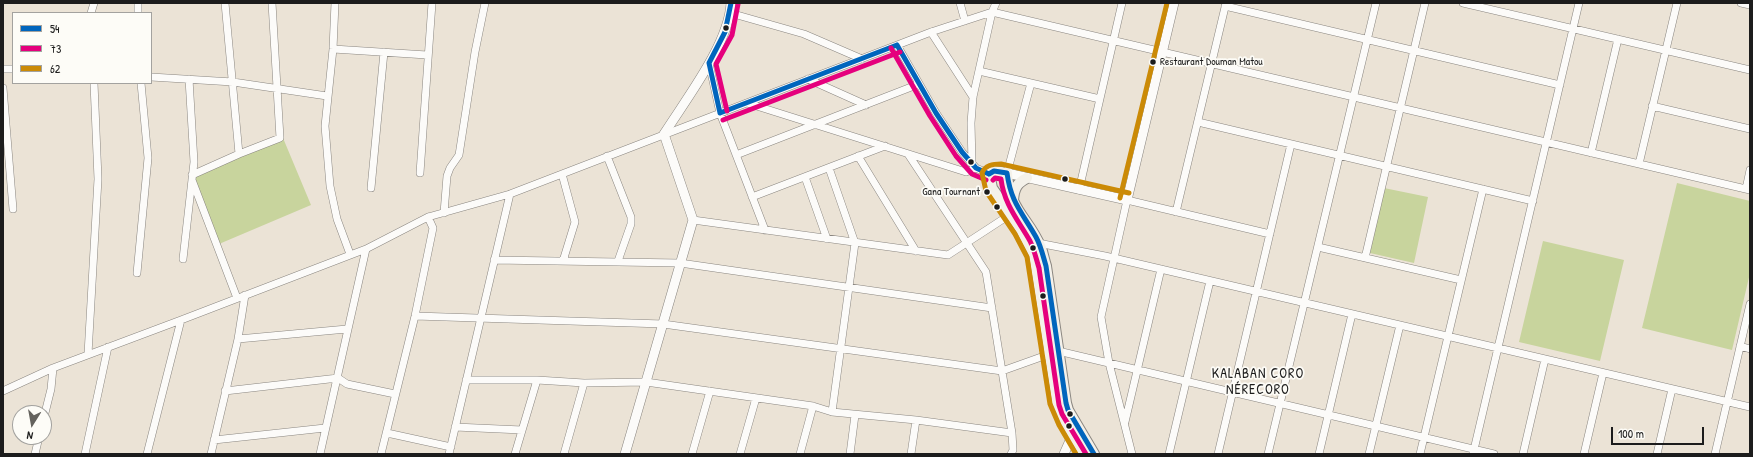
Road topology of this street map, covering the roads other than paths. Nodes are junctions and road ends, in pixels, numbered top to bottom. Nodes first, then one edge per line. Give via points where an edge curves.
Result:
1 (225, 3) edge
2 (272, 3) edge
3 (335, 3) edge
4 (432, 3) edge
5 (485, 3) edge
6 (731, 3) edge
7 (960, 3) edge
8 (996, 3) edge
9 (1122, 3) edge
10 (1174, 3) edge
11 (1376, 3) edge
12 (1425, 3) edge
13 (1463, 3) edge
14 (1579, 3) edge
15 (1677, 3) edge
16 (1741, 3) edge
17 (1225, 5) edge
18 (1750, 5) edge
19 (992, 12) junction
20 (730, 13) junction
21 (965, 21) junction
22 (1573, 29) junction
23 (931, 32) junction
24 (1618, 39) junction
25 (1114, 40) junction
26 (1368, 40) junction
27 (897, 45) junction
28 (333, 49) junction
29 (1665, 50) junction
30 (1414, 51) junction
31 (384, 52) junction
32 (1162, 52) junction
33 (427, 55) junction
34 (862, 59) junction
35 (709, 63) junction
36 (1211, 64) junction
37 (979, 70) junction
38 (1750, 70) edge
39 (152, 77) edge
40 (808, 79) junction
41 (189, 80) junction
42 (233, 82) junction
43 (1031, 83) junction
44 (94, 84) edge
45 (140, 84) edge
46 (919, 84) junction
47 (1560, 85) junction
48 (3, 88) edge
49 (277, 88) junction
50 (327, 96) junction
51 (973, 97) junction
52 (1354, 97) junction
53 (1100, 99) junction
54 (747, 103) junction
55 (866, 105) junction
56 (1652, 106) junction
57 (1400, 108) junction
58 (720, 113) junction
59 (1198, 122) junction
60 (814, 124) junction
61 (1750, 129) edge
62 (664, 134) junction
63 (1546, 142) junction
64 (1291, 144) junction
65 (885, 146) junction
66 (1591, 153) junction
67 (239, 154) junction
68 (908, 154) junction
69 (736, 155) junction
70 (1340, 155) junction
71 (607, 156) junction
72 (858, 156) junction
73 (1639, 164) junction
74 (974, 165) junction
75 (1386, 166) junction
76 (829, 168) junction
77 (1750, 170) edge
78 (420, 172) dead end
79 (1006, 173) junction
80 (562, 174) junction
81 (989, 174) junction
82 (191, 176) junction
83 (805, 177) junction
84 (1027, 178) junction
85 (371, 188) dead end
86 (1483, 189) junction
87 (1748, 189) edge
88 (1078, 190) junction
89 (510, 194) junction
90 (752, 197) junction
91 (1127, 200) junction
92 (1533, 201) junction
93 (1013, 202) junction
94 (13, 209) dead end
95 (1176, 212) junction
96 (444, 213) junction
97 (1011, 214) junction
98 (428, 218) junction
99 (693, 220) junction
100 (765, 230) junction
101 (1270, 234) junction
102 (827, 239) junction
103 (855, 242) junction
104 (967, 242) junction
105 (1038, 243) junction
106 (1318, 247) junction
107 (366, 249) junction
108 (916, 251) junction
109 (350, 254) junction
110 (1113, 258) junction
111 (1365, 258) junction
112 (183, 259) dead end
113 (494, 260) junction
114 (563, 261) junction
115 (618, 261) junction
116 (680, 263) junction
117 (1161, 269) junction
118 (137, 273) dead end
119 (1462, 280) junction
120 (1210, 281) junction
121 (849, 288) junction
122 (1256, 292) junction
123 (245, 295) junction
124 (237, 298) junction
125 (1305, 303) junction
126 (1750, 304) edge
127 (992, 308) junction
128 (1352, 314) junction
129 (415, 316) junction
130 (481, 319) junction
131 (181, 320) junction
132 (663, 324) junction
133 (1400, 325) junction
134 (347, 329) junction
135 (1448, 336) junction
136 (238, 340) junction
137 (1740, 346) junction
138 (108, 347) junction
139 (841, 348) junction
140 (1498, 348) junction
141 (1750, 349) edge
142 (1053, 353) junction
143 (88, 354) junction
144 (1545, 359) junction
145 (1109, 363) junction
146 (53, 368) junction
147 (1137, 370) junction
148 (1002, 371) junction
149 (1603, 373) junction
150 (338, 378) junction
151 (466, 380) junction
152 (537, 380) junction
153 (646, 382) junction
154 (1186, 382) junction
155 (584, 384) junction
156 (1672, 389) junction
157 (3, 390) edge
158 (225, 391) junction
159 (710, 391) junction
160 (1233, 392) junction
161 (395, 394) junction
162 (756, 398) junction
163 (1727, 402) junction
164 (1280, 404) junction
165 (47, 405) edge
166 (813, 406) junction
167 (1750, 407) edge
168 (832, 412) junction
169 (855, 415) junction
170 (1328, 415) junction
171 (916, 420) junction
172 (1124, 424) junction
173 (1376, 426) junction
174 (455, 427) junction
175 (325, 428) junction
176 (522, 430) junction
177 (1075, 432) junction
178 (387, 433) junction
179 (1012, 433) junction
180 (1424, 438) junction
181 (214, 440) junction
182 (450, 450) edge
183 (1474, 452) edge
184 (84, 454) edge
185 (147, 454) edge
186 (211, 454) edge
187 (320, 454) edge
188 (381, 454) edge
189 (515, 454) edge
190 (564, 454) edge
191 (625, 454) edge
192 (692, 454) edge
193 (740, 454) edge
194 (800, 454) edge
195 (850, 454) edge
196 (911, 454) edge
197 (1011, 454) edge
198 (1064, 454) edge
199 (1084, 454) edge
200 (1094, 454) edge
201 (1132, 454) edge
202 (1169, 454) edge
203 (1218, 454) edge
204 (1268, 454) edge
205 (1319, 454) edge
206 (1369, 454) edge
207 (1420, 454) edge
208 (1494, 454) edge
209 (1523, 454) edge
210 (1584, 454) edge
211 (1657, 454) edge
212 (1715, 454) edge

1 - 42 street
2 - 49 street
3 - 28 street
4 - 33 street
5 - 96 street via 459,155 447,176
6 - 20 street
7 - 21 street
8 - 19 street
9 - 25 street
10 - 32 street
11 - 26 street
12 - 30 street
13 - 22 street
14 - 22 street
15 - 29 street
16 - 18 street
17 - 26 street
17 - 36 street
19 - 21 street
19 - 25 street
19 - 37 street
20 - 34 street via 804,34
20 - 35 street via 725,32
21 - 23 street
22 - 24 street
22 - 47 street
23 - 27 street
23 - 51 street
24 - 29 street
24 - 66 street
25 - 32 street
25 - 53 street
26 - 30 street
26 - 52 street
27 - 34 street
27 - 46 street
28 - 31 street
28 - 50 street
29 - 38 street
29 - 56 street
30 - 47 street
30 - 57 street
31 - 33 street
31 - 85 street
32 - 36 street
32 - 91 street
33 - 78 street
34 - 40 street
35 - 58 street
35 - 62 street
36 - 52 street
36 - 59 street
37 - 43 street
37 - 51 street
39 - 41 street
40 - 54 street
40 - 55 street
41 - 42 street
41 - 82 street via 193,151
42 - 49 street
42 - 67 street
43 - 53 street
43 - 79 street
44 - 143 street via 98,179
45 - 118 street via 148,158
46 - 55 street
46 - 74 street via 962,152
47 - 63 street
48 - 94 street
49 - 50 street
49 - 67 street via 280,138
50 - 109 street via 325,126 330,186 337,219
51 - 74 street via 971,123
52 - 57 street
52 - 70 street
53 - 88 street
54 - 58 street
54 - 60 street
55 - 60 street
56 - 61 street
56 - 73 street
57 - 63 street
57 - 75 street
58 - 62 street
58 - 69 street
59 - 64 street
59 - 95 street
60 - 65 street
60 - 69 street
62 - 71 street
62 - 99 street
63 - 66 street
63 - 92 street
64 - 70 street
64 - 101 street
65 - 68 street
65 - 72 street
66 - 73 street
67 - 82 street
68 - 74 street via 966,172
68 - 104 street
69 - 90 street
70 - 75 street
70 - 106 street
71 - 80 street
71 - 115 street via 631,224
72 - 76 street
72 - 108 street
73 - 87 street
74 - 81 street
75 - 86 street
75 - 111 street
76 - 83 street
76 - 103 street
77 - 87 street
79 - 81 main road via 994,171
79 - 84 street
79 - 93 main road
80 - 89 street
80 - 114 street via 575,222
81 - 97 main road via 992,188
82 - 112 street
82 - 124 street
83 - 90 street
83 - 102 street
84 - 88 street
84 - 93 main road via 1013,191
86 - 92 street
86 - 119 street
88 - 91 street
89 - 96 street
89 - 113 street
90 - 100 street
91 - 95 street
91 - 110 street
92 - 140 street
93 - 105 main road
95 - 101 street
96 - 98 street
97 - 104 street
97 - 142 main road via 1034,255
98 - 107 street
98 - 129 street via 433,228
99 - 100 street
99 - 116 street
100 - 102 street
101 - 122 street
102 - 103 street
103 - 108 street
103 - 121 street
104 - 108 street via 948,255
104 - 127 street via 986,272
105 - 110 street
105 - 142 main road via 1046,266
106 - 111 street
106 - 125 street
107 - 109 street
107 - 134 street
109 - 123 street
110 - 117 street
110 - 145 street via 1101,317
111 - 119 street
113 - 114 street
113 - 130 street
114 - 115 street
115 - 116 street
116 - 121 street
116 - 132 street
117 - 120 street
117 - 147 street
119 - 135 street
120 - 122 street
120 - 154 street
121 - 127 street
121 - 139 street
122 - 125 street
122 - 160 street
123 - 124 street
123 - 136 street
124 - 131 street
125 - 128 street
125 - 164 street
126 - 137 street
127 - 148 street
128 - 133 street
128 - 170 street
129 - 130 street
129 - 161 street
130 - 132 street
130 - 151 street
131 - 138 street
131 - 185 street
132 - 139 street
132 - 153 street
133 - 135 street
133 - 173 street
134 - 136 street
134 - 150 street
135 - 140 street
135 - 180 street
136 - 158 street
137 - 141 street
137 - 163 street
138 - 143 street
138 - 184 street
139 - 148 street
139 - 168 street
140 - 144 street
140 - 183 street
142 - 145 street
142 - 148 street
142 - 177 main road
143 - 146 street
144 - 149 street
144 - 209 street
145 - 147 street
145 - 172 street
146 - 157 street
146 - 165 street
147 - 154 street
147 - 172 street
148 - 179 street
149 - 156 street
149 - 210 street
150 - 158 street
150 - 161 street via 348,384
150 - 175 street
151 - 152 street
151 - 174 street
152 - 155 street
152 - 176 street
153 - 155 street
153 - 159 street
153 - 191 street
154 - 160 street
154 - 202 street
155 - 190 street
156 - 163 street
156 - 211 street
158 - 181 street
159 - 162 street
159 - 192 street
160 - 164 street
160 - 203 street
161 - 178 street
162 - 166 street
162 - 193 street
163 - 167 street
163 - 212 street
164 - 170 street
164 - 204 street
166 - 168 street
166 - 194 street
168 - 169 street
169 - 171 street
169 - 195 street
170 - 173 street
170 - 205 street
171 - 179 street
171 - 196 street
172 - 201 street
173 - 180 street
173 - 206 street
174 - 176 street
174 - 182 street
175 - 181 street
175 - 187 street
176 - 189 street
177 - 198 street
177 - 199 main road
177 - 200 main road
178 - 182 street
178 - 188 street
179 - 197 street
180 - 183 street
180 - 207 street
181 - 186 street
183 - 208 street

